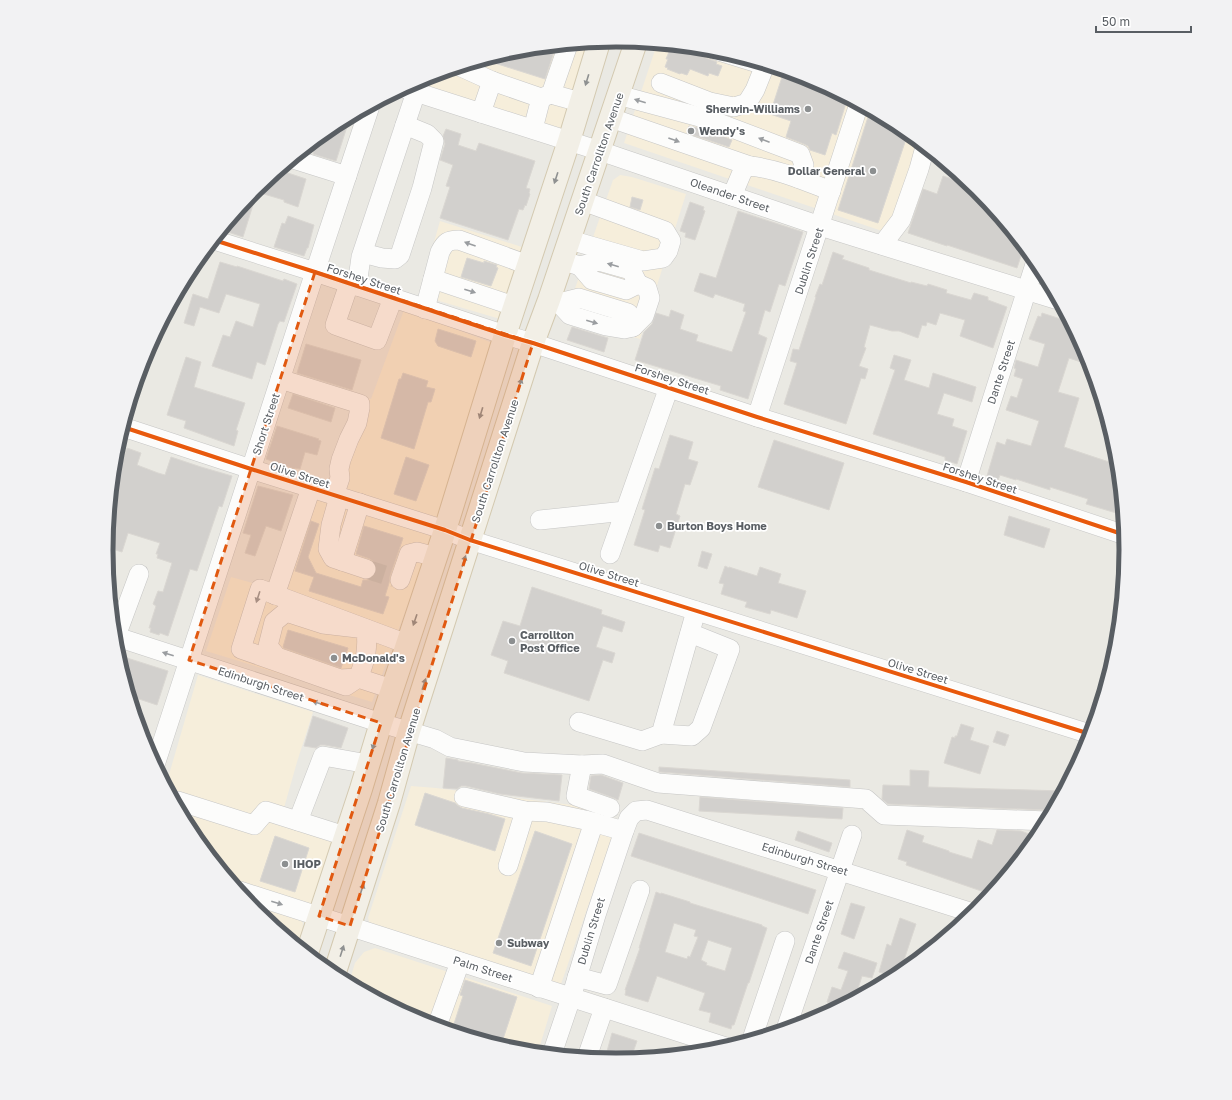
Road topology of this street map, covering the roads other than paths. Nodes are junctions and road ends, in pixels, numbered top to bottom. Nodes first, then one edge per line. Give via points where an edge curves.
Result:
1 (596, 48) edge
2 (634, 48) edge
3 (566, 50) edge
4 (763, 69) edge
5 (467, 70) edge
6 (492, 81) junction
7 (661, 84) dead end
8 (412, 91) edge
9 (409, 92) edge
10 (618, 95) junction
11 (546, 96) junction
12 (580, 102) junction
13 (664, 107) junction
14 (857, 109) edge
15 (368, 113) edge
16 (482, 113) junction
17 (611, 118) junction
18 (405, 125) junction
19 (533, 130) junction
20 (653, 132) junction
21 (569, 141) junction
22 (600, 151) junction
23 (923, 152) edge
24 (299, 160) edge
25 (750, 166) junction
26 (347, 176) junction
27 (798, 178) junction
28 (831, 191) junction
29 (732, 196) junction
30 (583, 201) junction
31 (820, 226) junction
32 (570, 240) junction
33 (219, 242) edge
34 (882, 245) junction
35 (363, 253) junction
36 (571, 263) junction
37 (528, 265) junction
38 (1033, 270) edge
39 (315, 272) junction
40 (433, 279) junction
41 (353, 285) junction
42 (1026, 290) junction
43 (393, 298) junction
44 (1052, 298) edge
45 (554, 302) junction
46 (514, 306) junction
47 (425, 309) junction
48 (505, 335) junction
49 (533, 343) junction
50 (280, 379) junction
51 (669, 387) junction
52 (757, 417) junction
53 (128, 429) edge
54 (251, 469) junction
55 (966, 482) junction
56 (311, 488) junction
57 (336, 496) junction
58 (360, 503) junction
59 (625, 511) junction
60 (540, 520) dead end
61 (445, 530) junction
62 (1118, 533) edge
63 (470, 540) junction
64 (610, 554) dead end
65 (436, 557) junction
66 (342, 561) junction
67 (366, 569) tunnel mouth
68 (139, 574) dead end
69 (426, 589) junction
70 (275, 595) junction
71 (696, 611) junction
72 (119, 626) edge
73 (366, 629) junction
74 (690, 633) junction
75 (121, 638) edge
76 (407, 644) junction
77 (241, 649) junction
78 (189, 660) junction
79 (224, 672) junction
80 (352, 682) junction
81 (392, 689) junction
82 (339, 709) junction
83 (579, 722) dead end
84 (380, 723) junction
85 (409, 731) junction
86 (1085, 732) edge
87 (661, 734) junction
88 (158, 756) edge
89 (368, 764) junction
90 (582, 765) junction
91 (464, 797) dead end
92 (181, 802) edge
93 (610, 808) dead end
94 (636, 811) joint
95 (525, 812) junction
96 (298, 821) junction
97 (1040, 821) edge
98 (594, 822) junction
99 (624, 831) junction
100 (852, 835) dead end
101 (345, 836) junction
102 (508, 866) dead end
103 (841, 870) junction
104 (640, 890) dead end
105 (250, 895) edge
106 (967, 911) edge
107 (319, 916) junction
108 (350, 926) junction
109 (785, 941) dead end
110 (309, 948) edge
111 (460, 962) junction
112 (336, 968) edge
113 (577, 977) junction
114 (539, 988) junction
115 (571, 998) junction
116 (604, 1008) junction
117 (761, 1015) junction
118 (439, 1020) edge
119 (788, 1022) edge
120 (783, 1024) edge
121 (754, 1034) edge
122 (714, 1043) edge
123 (554, 1049) edge
124 (589, 1052) edge

1 -> 12 main road
2 - 10 main road, South Carrollton Avenue
3 - 11 street
4 - 7 street via 747,103 734,107 710,102
5 - 6 street
6 - 11 street
6 - 16 street
8 - 16 street, Oleander Street
9 - 18 street
13 -> 10 street
10 - 17 main road, South Carrollton Avenue
11 - 12 street
11 - 19 street
12 - 21 main road
13 - 20 street via 656,117
27 -> 13 street via 804,166 800,154 711,120
14 - 28 street, Dublin Street
15 - 26 street, Short Street
16 - 19 street, Oleander Street
17 - 20 street
17 - 22 main road, South Carrollton Avenue
18 - 35 street
18 - 35 street via 427,134 434,141 422,188 400,255 395,258 382,258
19 - 21 street, Oleander Street
20 -> 25 street
21 - 22 street, Oleander Street
21 -> 37 main road
22 - 29 street, Oleander Street
22 - 30 main road, South Carrollton Avenue
23 - 34 street via 901,220
24 - 26 street
25 - 27 street
25 - 29 street via 743,170
26 - 39 street, Short Street
27 - 28 street
28 - 31 street, Dublin Street
29 - 31 street, Oleander Street
30 - 32 main road, South Carrollton Avenue
30 - 32 street via 665,231 671,241 668,251 663,258 643,261
31 - 34 street, Oleander Street
31 - 52 street, Dublin Street
32 - 36 main road, South Carrollton Avenue
33 - 39 street, Forshey Street
34 - 42 street, Oleander Street
35 - 41 street
36 - 45 main road, South Carrollton Avenue
36 - 45 street via 592,280 626,290 638,284 647,288 650,298 644,316 633,327 624,329 570,315
37 -> 40 street via 459,240 451,240 444,244 440,252
37 - 46 main road
38 - 42 street, Dante Street
39 - 41 street, Forshey Street
39 - 50 street, Short Street
40 -> 46 street
40 - 47 street
41 - 43 street, Forshey Street
41 - 43 street via 335,325 378,340
42 - 44 street, Oleander Street
42 - 55 street, Dante Street
43 - 47 street, Forshey Street
45 - 49 main road, South Carrollton Avenue
46 - 48 main road
47 - 48 street, Forshey Street
48 - 49 street, Forshey Street
48 -> 61 main road
49 - 51 street, Forshey Street
63 -> 49 main road, South Carrollton Avenue
50 - 54 street, Short Street
50 - 57 street via 360,404 357,423 341,460
51 - 52 street, Forshey Street
51 - 59 street
52 - 55 street, Forshey Street
53 - 54 street, Olive Street
54 - 56 street, Olive Street
54 - 78 street, Short Street
55 - 62 street, Forshey Street
56 - 57 street, Olive Street
56 - 70 street
57 - 58 street, Olive Street
57 - 66 street via 328,549 333,558
58 - 61 street, Olive Street
58 - 66 street
59 - 60 street
59 - 64 street
61 - 63 street, Olive Street
61 - 65 main road
63 - 71 street, Olive Street
85 -> 63 main road, South Carrollton Avenue
65 - 69 main road
65 - 69 street via 417,552 409,554 397,579
66 - 67 street
68 - 72 street
69 -> 76 main road
70 - 73 street
70 -> 77 street via 260,589
71 - 74 street
71 - 86 street, Olive Street
73 - 76 street
73 - 80 street via 366,656
73 - 80 street via 323,624 286,612 274,622 268,646 277,657
74 - 87 street
74 - 87 street via 730,648 701,728 692,736
78 -> 75 street, Edinburgh Street
76 - 81 main road
77 - 79 street via 229,657
77 - 80 street
78 - 79 street, Edinburgh Street
78 - 88 street, Short Street
82 -> 79 street, Edinburgh Street
80 - 81 street
80 - 82 street
81 - 84 main road
82 - 84 street, Edinburgh Street
83 - 87 street via 642,741
84 - 85 street, Edinburgh Street
84 -> 89 main road
85 - 90 street, Edinburgh Street via 450,747 524,762
108 -> 85 main road, South Carrollton Avenue
89 - 96 street via 323,756
89 - 101 main road
90 - 93 street via 576,796
90 - 97 street, Edinburgh Street via 603,764 658,783 866,799 884,815
91 - 95 street
92 - 96 street via 254,825 266,812
94 - 99 street, Dublin Street via 629,818
94 - 103 street, Edinburgh Street via 647,810
95 - 98 street via 548,812
95 - 102 street
96 - 101 street
98 - 99 street
98 - 114 street
99 - 113 street, Dublin Street
100 - 103 street, Dante Street
101 - 107 main road
103 - 106 street, Edinburgh Street
103 - 119 street, Dante Street
104 - 113 street via 607,985
105 -> 107 street, Palm Street
107 - 108 street, Palm Street
107 - 110 main road
108 - 111 street, Palm Street
112 -> 108 main road, South Carrollton Avenue
109 - 117 street
111 - 114 street, Palm Street
111 - 118 street
113 - 115 street, Dublin Street
114 - 115 street, Palm Street
115 - 116 street, Palm Street
115 - 123 street, Dublin Street
116 - 122 street, Palm Street
116 - 124 street
117 - 120 street
117 - 121 street

